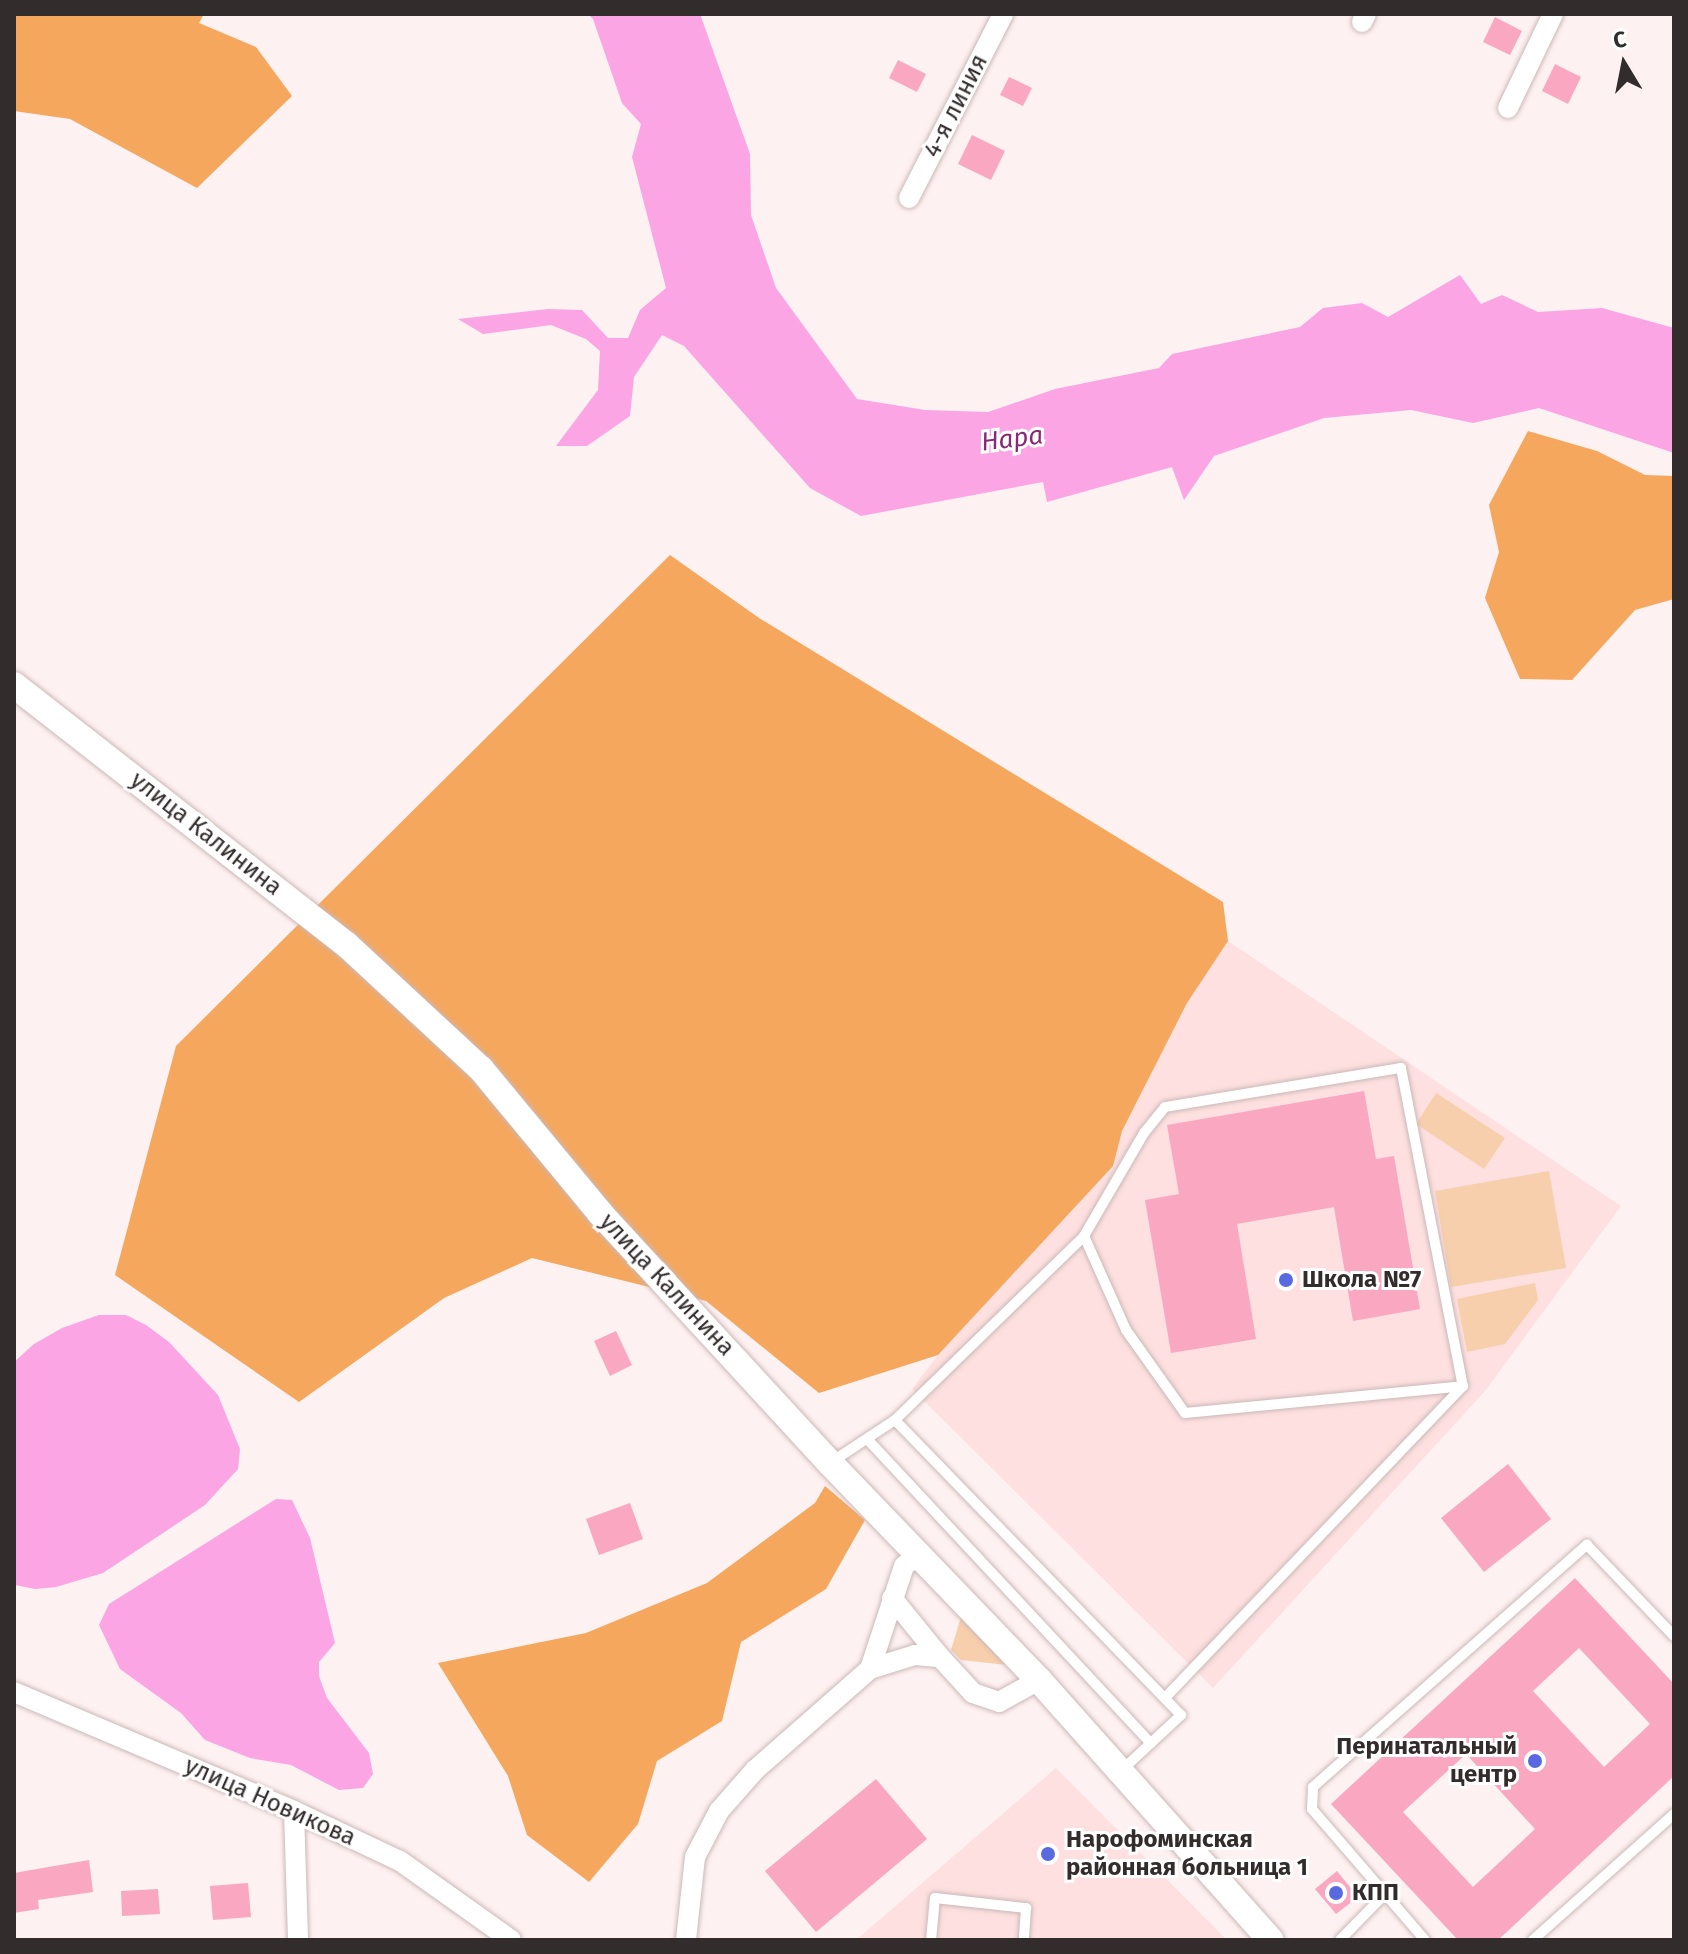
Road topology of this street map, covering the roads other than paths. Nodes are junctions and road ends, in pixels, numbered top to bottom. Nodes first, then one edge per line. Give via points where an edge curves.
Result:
1 (1003, 14) edge
2 (1553, 14) edge
3 (1508, 108) dead end
4 (909, 198) dead end
5 (14, 685) edge
6 (1084, 1236) junction
7 (1463, 1386) junction
8 (895, 1420) junction
9 (869, 1441) junction
10 (830, 1463) junction
11 (919, 1554) junction
12 (892, 1598) junction
13 (1674, 1636) edge
14 (940, 1657) junction
15 (870, 1669) junction
16 (1039, 1680) junction
17 (14, 1692) edge
18 (1165, 1698) junction
19 (1151, 1743) junction
20 (1121, 1771) junction
21 (294, 1811) junction
22 (1674, 1814) edge
23 (1383, 1896) junction
24 (298, 1940) edge
25 (511, 1940) edge
26 (686, 1940) edge
27 (931, 1940) edge
28 (1024, 1940) edge
29 (1271, 1940) edge
30 (1340, 1940) edge
31 (1425, 1940) edge
32 (1533, 1940) edge

1 - 4 street, 4-я линия
2 - 3 street
5 - 10 street, улица Калинина via 394,985 481,1069 600,1213
6 - 7 lane via 1126,1330 1185,1413
6 - 7 lane via 1165,1107 1401,1068
6 - 8 lane
7 - 18 lane
8 - 9 lane
8 - 18 lane
9 - 10 lane
9 - 19 lane
10 - 11 street, улица Калинина
11 - 12 street via 904,1566
11 - 16 street, улица Калинина
12 - 14 street
12 - 15 street
13 - 23 lane via 1587,1545 1313,1787 1312,1809
14 - 15 street via 915,1655
14 - 16 street via 973,1693 999,1702
15 - 26 street via 755,1770 719,1811 695,1857
16 - 20 street, улица Калинина
17 - 21 street, улица Новикова
18 - 19 lane via 1181,1715
19 - 20 lane
20 - 29 street, улица Калинина
21 - 24 street
21 - 25 street, улица Новикова via 400,1861
22 - 32 lane
23 - 30 lane
23 - 31 lane
27 - 28 lane via 935,1898 1026,1908

